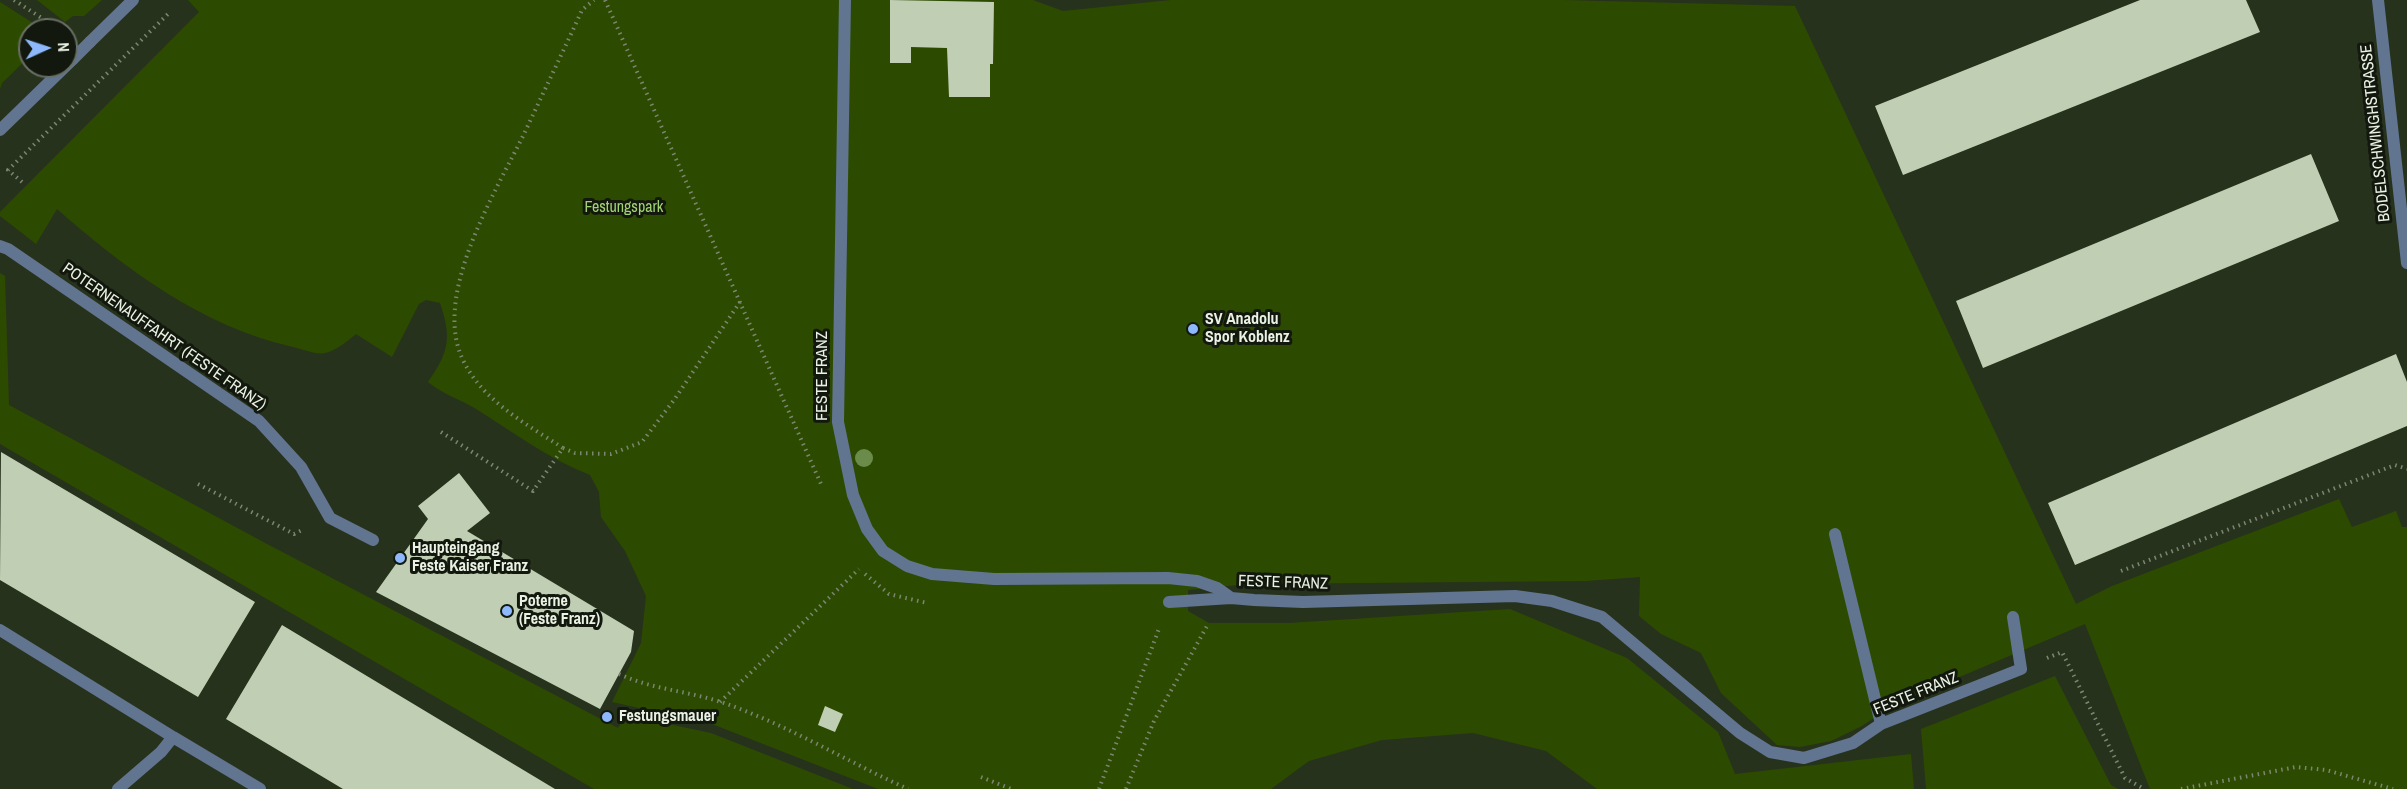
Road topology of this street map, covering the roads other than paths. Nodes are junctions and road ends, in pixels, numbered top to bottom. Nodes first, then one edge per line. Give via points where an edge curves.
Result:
1 (133, 0) edge
2 (845, 0) edge
3 (2378, 0) edge
4 (0, 130) edge
5 (0, 246) edge
6 (2407, 263) edge
7 (1835, 534) dead end
8 (373, 540) dead end
9 (1231, 598) junction
10 (1169, 602) road end
11 (2013, 617) dead end
12 (0, 630) edge
13 (1881, 724) junction
14 (174, 736) junction
15 (118, 789) edge
16 (260, 789) edge

1 - 4 street, bridge
2 - 9 street, FESTE FRANZ via 838,422 854,495 867,529 883,551 907,566 932,574 994,579 1168,578 1197,581
3 - 6 street, BODELSCHWINGHSTRASSE
5 - 8 street, POTERNENAUFFAHRT (FESTE FRANZ) via 259,421 302,467 330,518
7 - 13 street
9 - 10 street
9 - 13 street, FESTE FRANZ via 1303,602 1515,596 1552,601 1602,617 1740,733 1770,752 1804,758 1853,743
11 - 13 street, FESTE FRANZ via 2021,669
12 - 14 street
14 - 15 street
14 - 16 street

